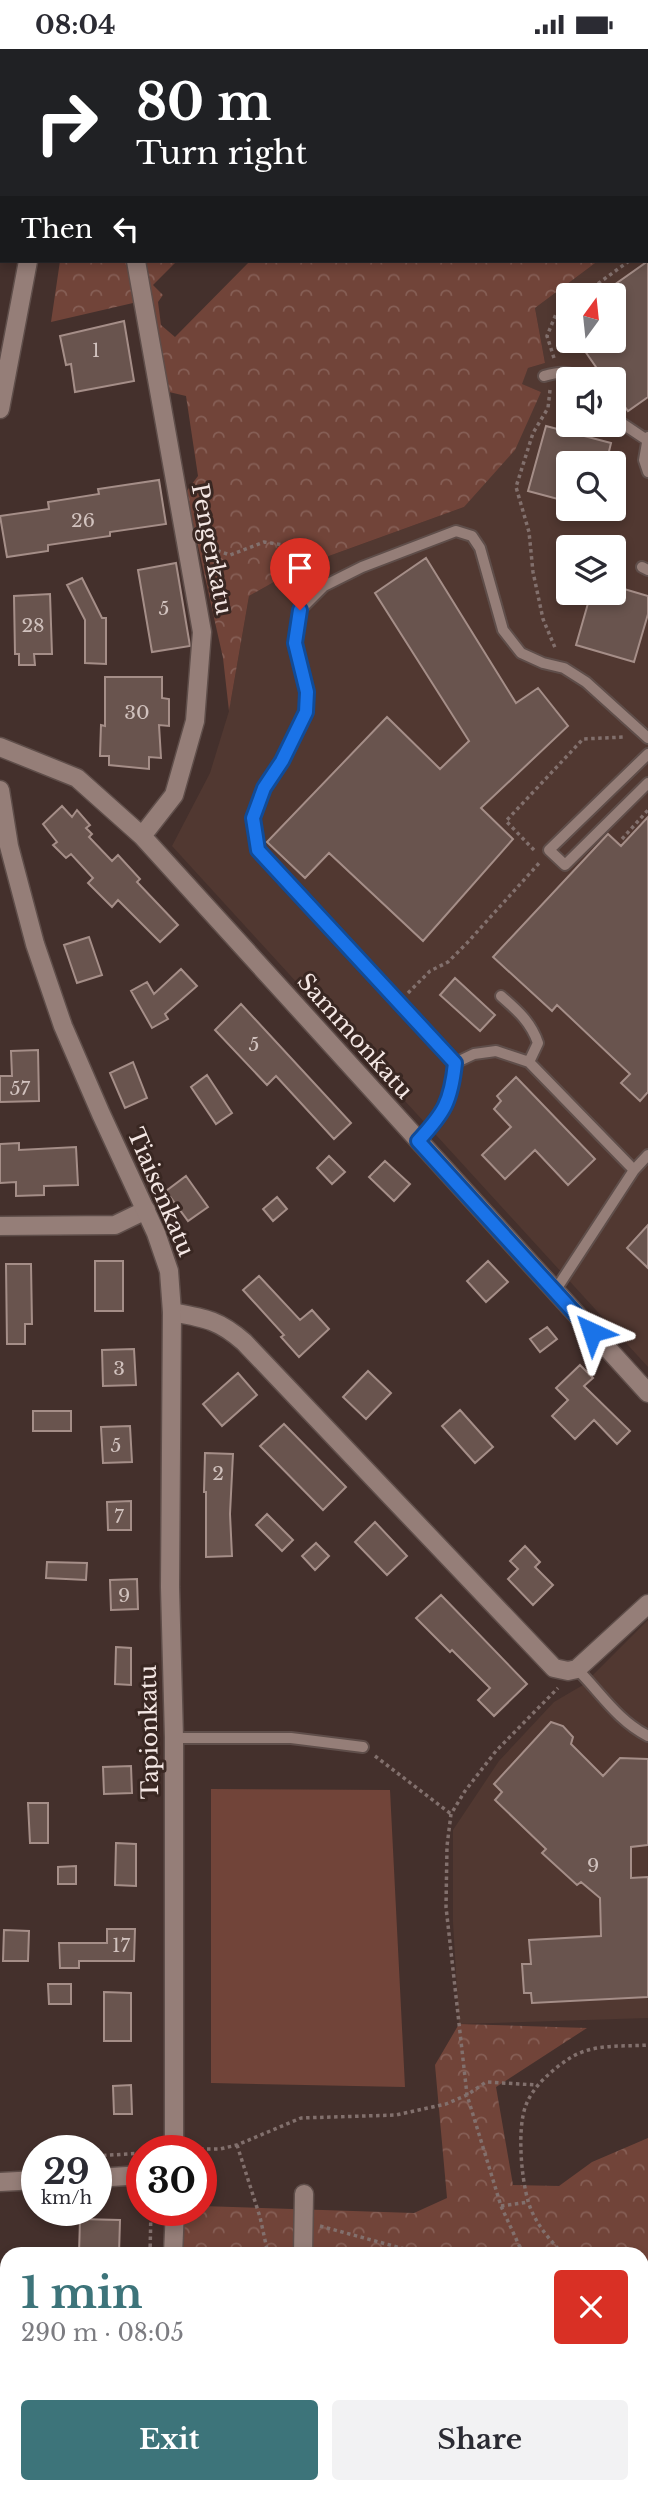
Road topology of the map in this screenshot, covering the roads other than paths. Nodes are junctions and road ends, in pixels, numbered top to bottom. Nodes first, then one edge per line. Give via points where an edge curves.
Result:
1 (28, 263) edge
2 (136, 263) edge
3 (556, 373) edge
4 (544, 376) dead end
5 (0, 409) edge
6 (626, 425) edge
7 (647, 438) edge
8 (648, 472) edge
9 (646, 736) edge
10 (0, 747) edge
11 (648, 754) edge
12 (648, 783) edge
13 (0, 790) edge
14 (142, 837) junction
15 (500, 996) dead end
16 (529, 1062) junction
17 (455, 1063) junction
18 (418, 1141) junction
19 (648, 1155) edge
20 (634, 1170) junction
21 (146, 1210) junction
22 (0, 1226) edge
23 (555, 1291) junction
24 (172, 1312) junction
25 (648, 1393) edge
26 (648, 1604) edge
27 (577, 1669) junction
28 (648, 1736) edge
29 (174, 1738) junction
30 (363, 1747) road end
31 (174, 2135) edge
32 (21, 2181) edge
33 (0, 2182) edge
34 (304, 2194) dead end
35 (174, 2226) edge
36 (173, 2247) edge
37 (303, 2247) edge

1 - 5 street
2 - 14 street, Pengerkatu via 202,632 195,721 174,795
3 - 4 lane
6 - 7 lane
7 - 8 lane via 644,460
9 - 17 lane via 586,682 564,668 521,653 503,630 480,548 472,536 456,531 362,567 324,586 300,610 295,643 307,692 306,712 264,788 253,818 258,850
10 - 14 street, Sammonkatu via 77,778
11 - 12 lane via 549,850 565,865
13 - 21 street, Tiaisenkatu via 9,846 35,944 63,1026
14 - 18 street, Sammonkatu
15 - 16 lane via 533,1028 538,1043
16 - 17 lane via 495,1051
16 - 20 lane
17 - 18 lane via 452,1089 440,1117
18 - 23 street, Sammonkatu
19 - 20 lane
20 - 23 lane
21 - 22 street via 115,1225
21 - 24 street, Tiaisenkatu via 169,1271
23 - 25 street, Sammonkatu
24 - 27 street via 227,1327 554,1668
24 - 29 street, Tapionkatu
26 - 27 street
27 - 28 lane via 630,1727
29 - 30 lane via 291,1738
29 - 31 street, Tapionkatu
32 - 33 street
34 - 37 street
35 - 36 street

